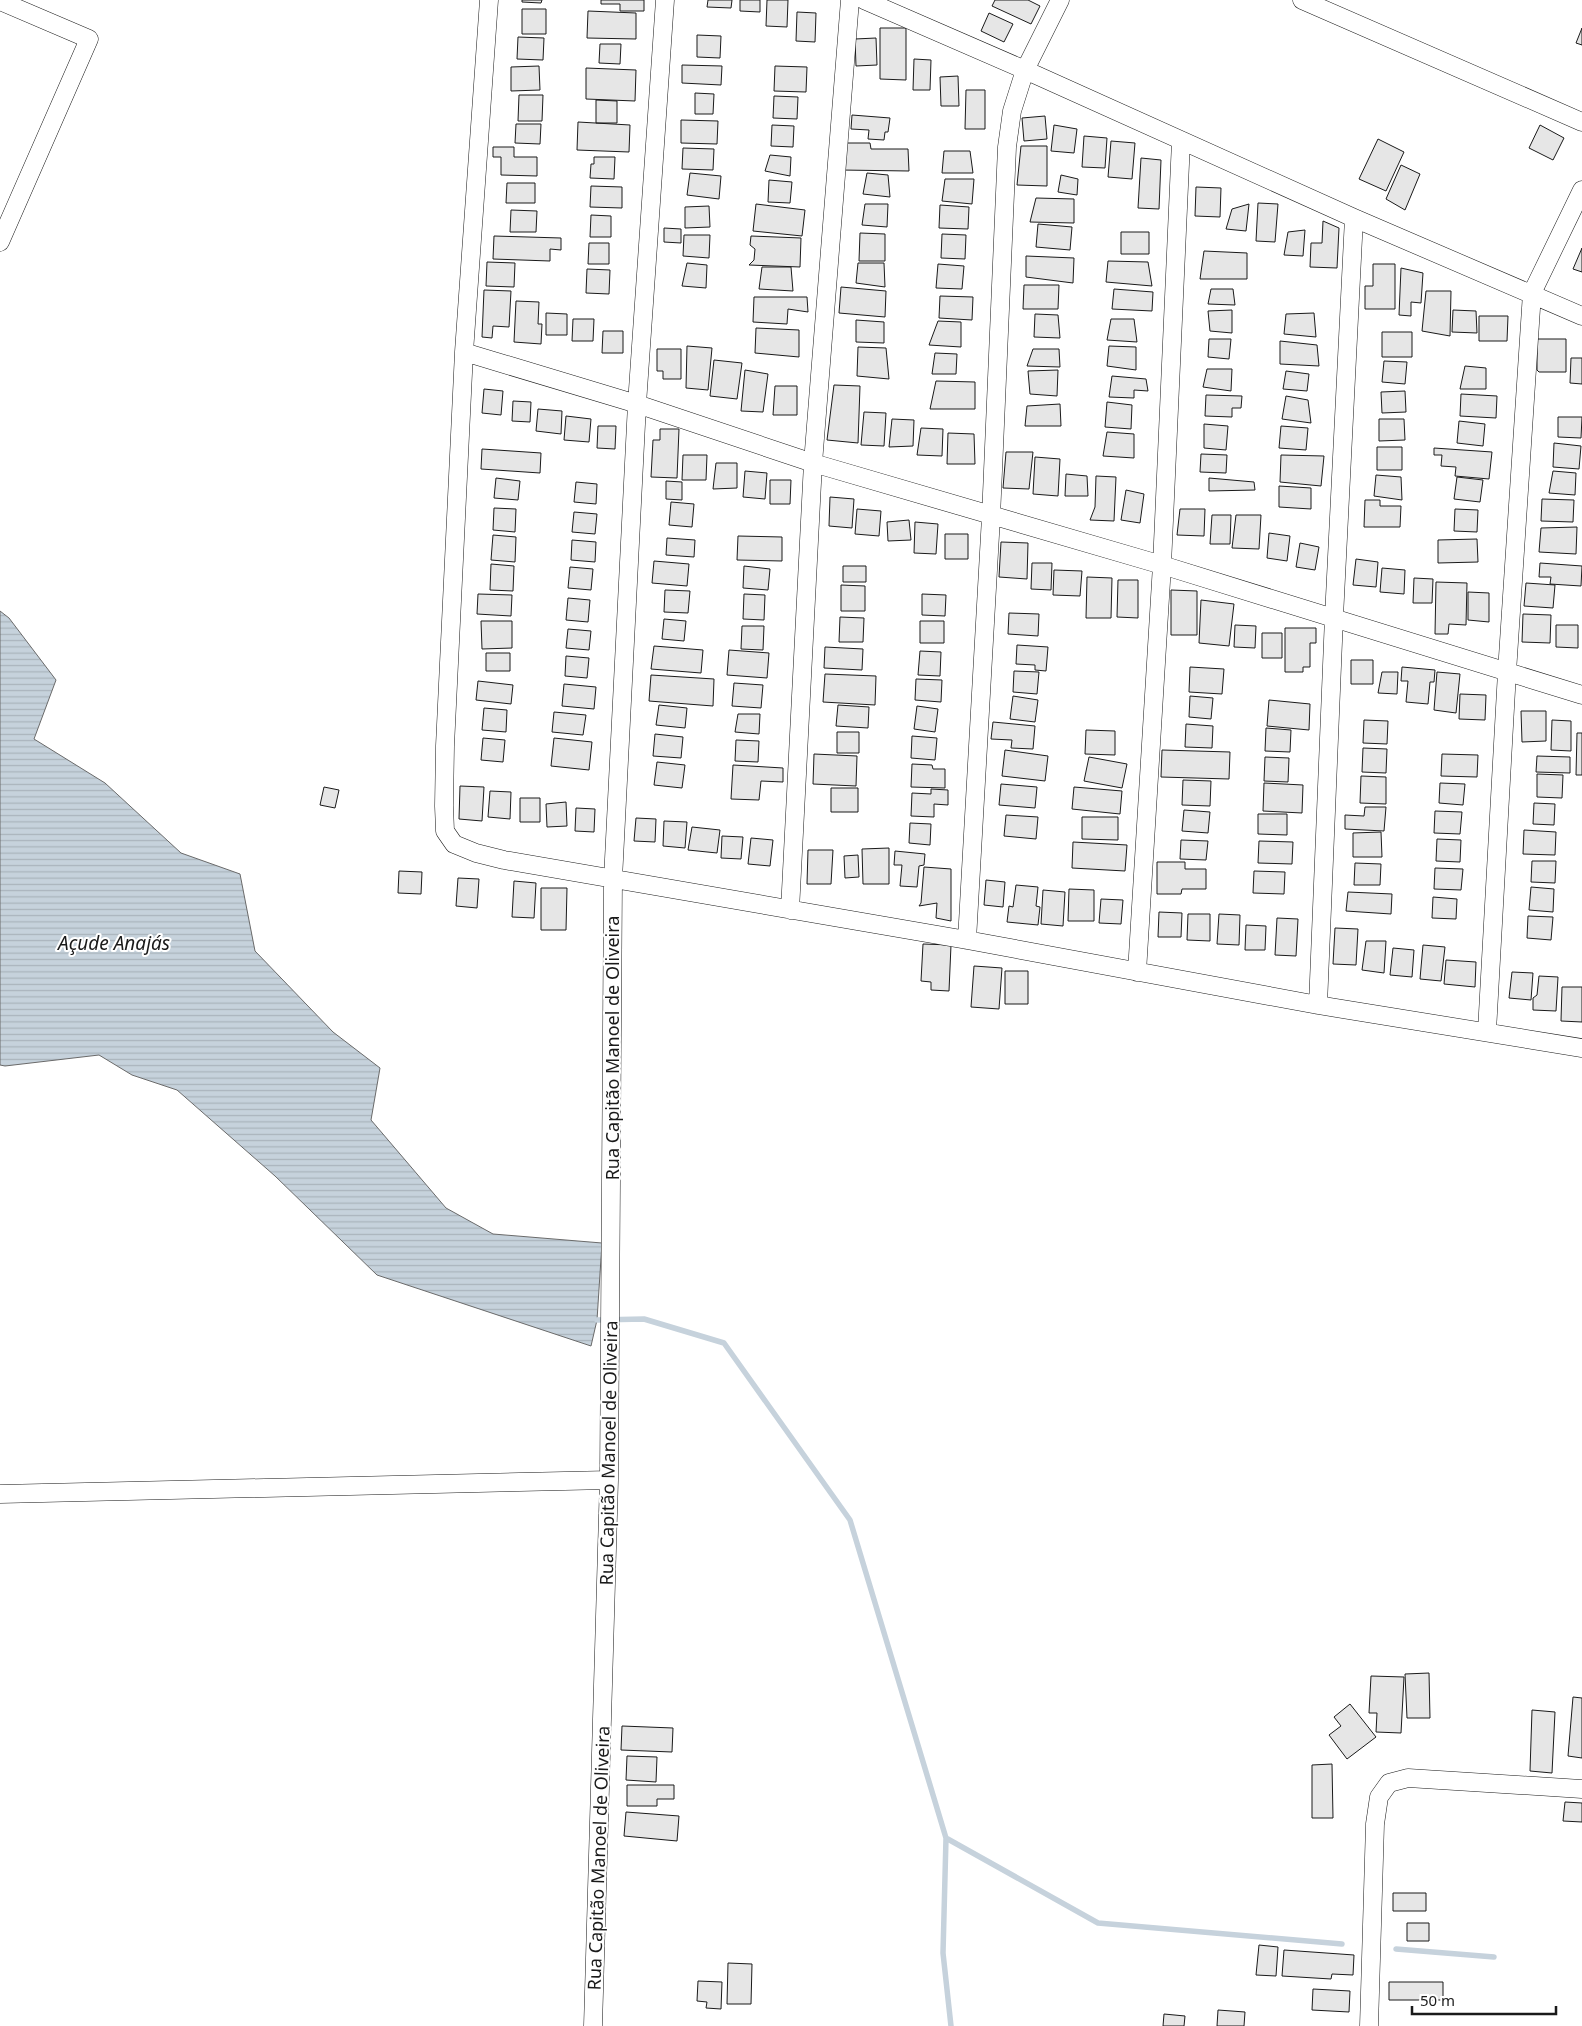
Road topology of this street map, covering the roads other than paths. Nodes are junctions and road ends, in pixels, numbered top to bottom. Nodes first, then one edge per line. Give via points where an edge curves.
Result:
1 (488, 0) edge
2 (665, 0) edge
3 (850, 0) edge
4 (864, 0) edge
5 (1060, 0) edge
6 (1302, 0) edge
7 (0, 1) edge
8 (1025, 70) junction
9 (1582, 122) edge
10 (1181, 141) junction
11 (1582, 190) edge
12 (1354, 218) junction
13 (0, 242) edge
14 (1532, 293) junction
15 (1582, 316) edge
16 (464, 352) junction
17 (637, 404) junction
18 (813, 463) junction
19 (991, 517) junction
20 (1162, 565) junction
21 (1334, 617) junction
22 (1507, 672) junction
23 (1582, 696) edge
24 (613, 880) junction
25 (790, 910) junction
26 (967, 940) junction
27 (1137, 972) junction
28 (1318, 1005) junction
29 (1487, 1032) junction
30 (1582, 1048) edge
31 (608, 1480) junction
32 (0, 1494) edge
33 (1582, 1789) edge
34 (593, 2026) edge
35 (1368, 2026) edge

1 - 16 street
2 - 17 street, Rua Capitão Manoel de Oliveira
3 - 18 street
4 - 8 street
5 - 8 street
6 - 9 street
7 - 13 street via 89,40
8 - 10 street
8 - 19 street via 1012,112 1007,148
10 - 12 street
10 - 20 street
11 - 14 street
12 - 14 street
12 - 21 street
14 - 15 street
14 - 22 street
16 - 17 street
16 - 24 street via 445,746 445,831 454,844 476,853
17 - 18 street
17 - 24 street, Rua Capitão Manoel de Oliveira
18 - 19 street
18 - 25 street
19 - 20 street
19 - 26 street
20 - 21 street
20 - 27 street
21 - 22 street
21 - 28 street
22 - 23 street
22 - 29 street
24 - 25 street
24 - 31 street, Rua Capitão Manoel de Oliveira
25 - 26 street
26 - 27 street
27 - 28 street
28 - 29 street
29 - 30 street
31 - 32 street
31 - 34 street, Rua Capitão Manoel de Oliveira
33 - 35 street via 1444,1779 1408,1778 1389,1783 1379,1797 1375,1824

